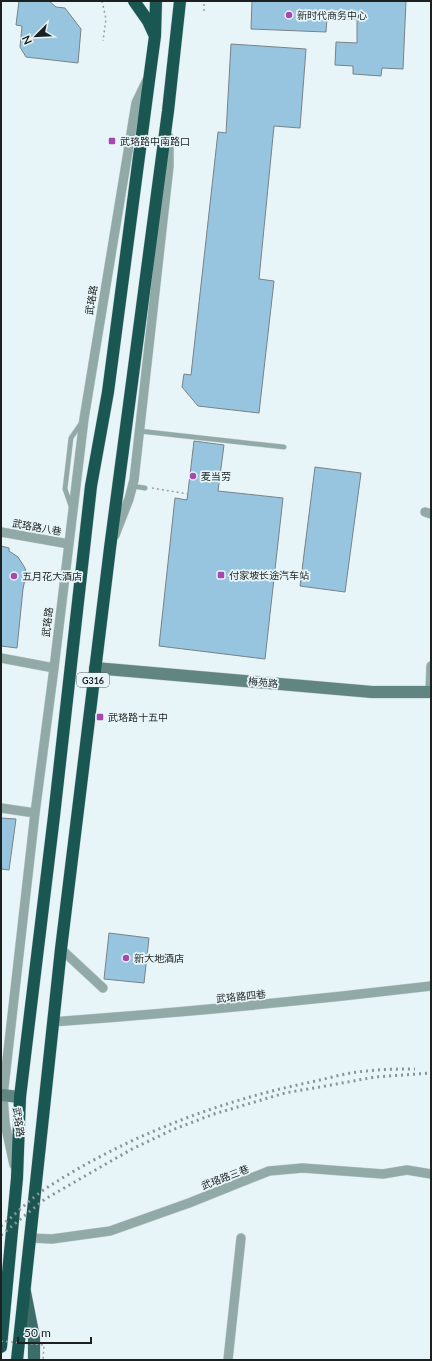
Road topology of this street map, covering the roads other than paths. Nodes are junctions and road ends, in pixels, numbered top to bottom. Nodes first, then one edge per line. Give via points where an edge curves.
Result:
1 (134, 1) edge
2 (156, 1) edge
3 (180, 1) edge
4 (155, 36) junction
5 (150, 73) junction
6 (168, 111) junction
7 (139, 431) junction
8 (284, 447) dead end
9 (132, 486) junction
10 (145, 488) dead end
11 (1, 532) edge
12 (69, 544) junction
13 (110, 548) junction
14 (1, 658) edge
15 (431, 666) edge
16 (54, 668) junction
17 (95, 668) junction
18 (431, 692) edge
19 (1, 808) edge
20 (34, 813) junction
21 (61, 949) junction
22 (431, 986) edge
23 (103, 988) dead end
24 (52, 1022) junction
25 (2, 1096) edge
26 (20, 1097) junction
27 (431, 1174) edge
28 (17, 1178) junction
29 (31, 1238) junction
30 (241, 1238) dead end
31 (7, 1284) junction
32 (25, 1290) junction
33 (1, 1300) edge
34 (1, 1347) edge
35 (18, 1360) edge
36 (34, 1360) edge
37 (228, 1360) edge

1 - 4 highway
2 - 4 highway, 武珞路 / G316
3 - 6 highway, 武珞路 / G316
4 - 5 highway, 武珞路 / G316
5 - 12 street, 武珞路 via 136,103 84,418
5 - 26 highway, 武珞路 / G316 via 108,392 91,486
6 - 7 street, 武珞路 via 169,166
6 - 13 highway, 武珞路 / G316
7 - 8 lane
7 - 9 street, 武珞路
9 - 10 lane
9 - 13 street, 武珞路
11 - 12 street, 武珞路八巷
12 - 16 street, 武珞路
13 - 17 highway, 武珞路 / G316
14 - 16 street
15 - 18 street
16 - 20 street, 武珞路
17 - 18 street, 梅苑路 via 372,692
17 - 21 highway, 武珞路 / G316
19 - 20 street
20 - 25 street, 武珞路
21 - 23 street
21 - 24 highway, 武珞路 / G316
22 - 24 street, 武珞路四巷 via 205,1010
24 - 29 highway, 武珞路 / G316
25 - 26 street
25 - 28 street, 武珞路
26 - 28 highway, 武珞路 / G316
27 - 29 street, 武珞路三巷 via 407,1170 383,1174 303,1168 269,1171 110,1231 52,1239
28 - 31 highway, 武珞路 / G316
29 - 32 highway, 武珞路 / G316
30 - 37 street
31 - 33 main road
31 - 34 highway, 武珞路 / G316
32 - 35 highway, 武珞路 / G316
32 - 36 main road via 34,1338

